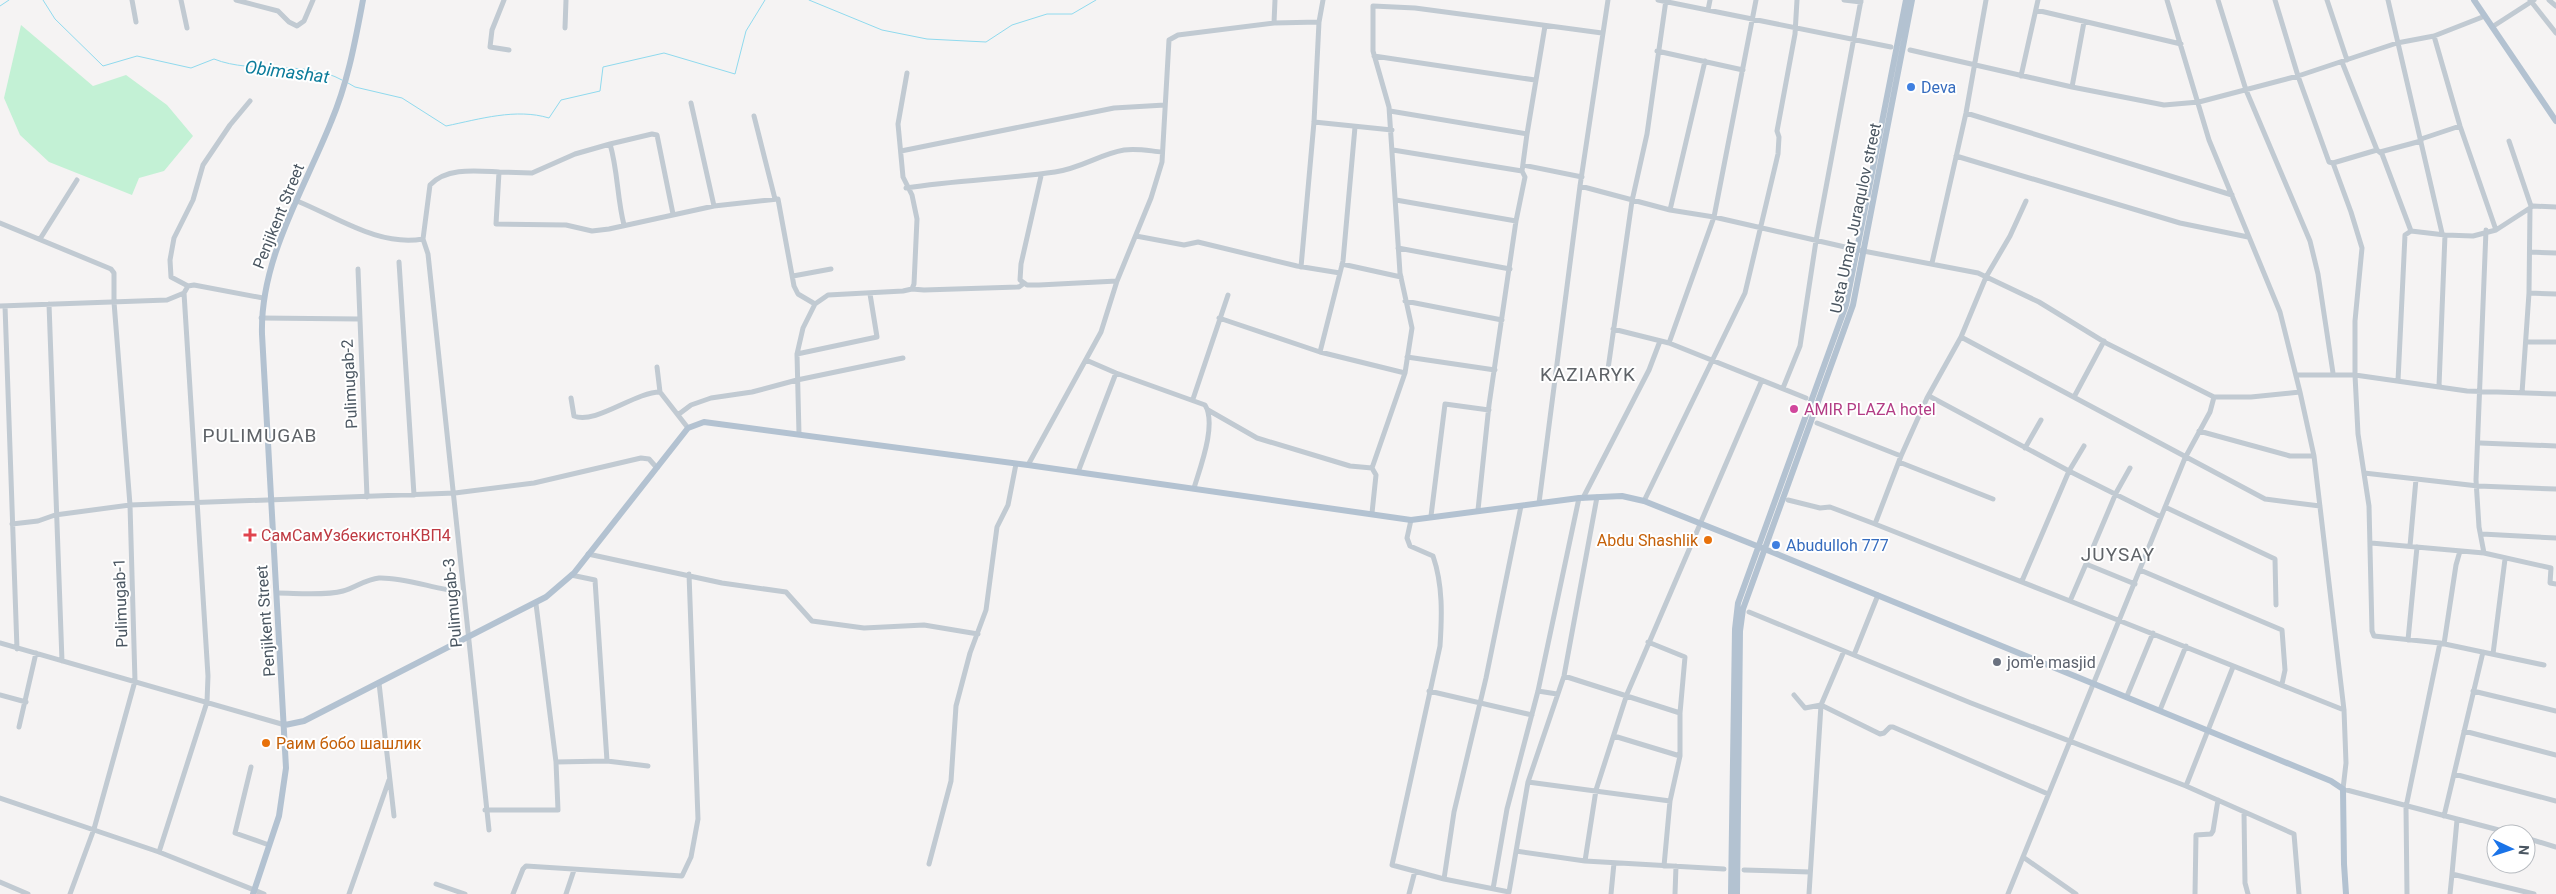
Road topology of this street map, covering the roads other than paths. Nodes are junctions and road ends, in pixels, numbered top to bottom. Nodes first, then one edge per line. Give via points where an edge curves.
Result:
1 (132, 0) edge
2 (181, 0) edge
3 (236, 0) edge
4 (313, 0) edge
5 (363, 0) edge
6 (504, 0) edge
7 (566, 0) edge
8 (1275, 0) edge
9 (1323, 0) edge
10 (1608, 0) edge
11 (1658, 0) edge
12 (1710, 0) edge
13 (1756, 0) edge
14 (1797, 0) edge
15 (1844, 0) edge
16 (1906, 0) edge
17 (1912, 0) edge
18 (1986, 0) edge
19 (2038, 0) edge
20 (2167, 0) edge
21 (2218, 0) edge
22 (2275, 0) edge
23 (2327, 0) edge
24 (2388, 0) edge
25 (2474, 0) edge
26 (2549, 0) edge
27 (1665, 1) edge
28 (1861, 1) edge
29 (2532, 1) edge
30 (2556, 6) edge
31 (1708, 10) junction
32 (2036, 10) junction
33 (2485, 16) junction
34 (1754, 19) junction
35 (136, 22) dead end
36 (1319, 22) junction
37 (2084, 22) junction
38 (1274, 23) junction
39 (1546, 26) junction
40 (2492, 27) junction
41 (187, 28) dead end
42 (565, 28) dead end
43 (1795, 29) junction
44 (1602, 33) junction
45 (2556, 33) edge
46 (2434, 36) junction
47 (1854, 39) junction
48 (2181, 44) junction
49 (2397, 44) junction
50 (1891, 47) dead end
51 (509, 50) dead end
52 (1910, 50) dead end
53 (1657, 51) junction
54 (1374, 56) junction
55 (1705, 61) junction
56 (2345, 61) junction
57 (1973, 66) junction
58 (1743, 70) junction
59 (907, 73) dead end
60 (2021, 76) junction
61 (2298, 76) junction
62 (1535, 80) junction
63 (2072, 87) junction
64 (2246, 90) junction
65 (250, 102) dead end
66 (2199, 102) junction
67 (692, 104) dead end
68 (1164, 105) junction
69 (1390, 111) junction
70 (1966, 113) junction
71 (754, 116) dead end
72 (2556, 121) edge
73 (1314, 122) junction
74 (2460, 126) junction
75 (1355, 127) junction
76 (1392, 130) junction
77 (1527, 134) junction
78 (2421, 140) junction
79 (2509, 141) dead end
80 (610, 144) junction
81 (1394, 150) junction
82 (902, 151) junction
83 (2378, 151) junction
84 (1162, 152) junction
85 (1956, 156) junction
86 (2333, 163) junction
87 (1522, 168) junction
88 (499, 172) junction
89 (1041, 176) dead end
90 (1582, 177) junction
91 (77, 180) dead end
92 (1580, 186) junction
93 (906, 188) junction
94 (2232, 195) junction
95 (775, 199) junction
96 (1396, 200) junction
97 (297, 201) junction
98 (1632, 201) junction
99 (2026, 201) dead end
100 (714, 206) junction
101 (2531, 207) junction
102 (2556, 207) edge
103 (1670, 210) junction
104 (672, 214) junction
105 (1714, 217) junction
106 (1516, 221) junction
107 (0, 223) edge
108 (624, 225) junction
109 (1759, 229) junction
110 (2486, 230) junction
111 (2496, 230) junction
112 (2411, 231) junction
113 (2443, 234) junction
114 (1136, 236) junction
115 (2248, 236) junction
116 (40, 239) junction
117 (423, 239) junction
118 (1816, 241) junction
119 (1398, 248) junction
120 (1860, 251) junction
121 (2530, 252) junction
122 (2556, 253) edge
123 (399, 262) dead end
124 (1932, 263) junction
125 (1342, 264) junction
126 (1301, 267) junction
127 (358, 269) dead end
128 (831, 269) dead end
129 (1510, 269) junction
130 (1340, 273) junction
131 (793, 276) junction
132 (1986, 277) junction
133 (1401, 278) junction
134 (1117, 280) junction
135 (1023, 284) junction
136 (188, 286) junction
137 (912, 288) junction
138 (184, 293) junction
139 (2529, 293) junction
140 (870, 294) junction
141 (2556, 294) edge
142 (1228, 295) dead end
143 (263, 298) junction
144 (1404, 301) junction
145 (114, 302) junction
146 (49, 304) junction
147 (815, 304) junction
148 (2, 306) edge
149 (261, 318) junction
150 (1219, 318) junction
151 (358, 319) junction
152 (1502, 320) junction
153 (1613, 329) junction
154 (1961, 337) junction
155 (1660, 341) junction
156 (2104, 341) junction
157 (1669, 342) junction
158 (2526, 342) junction
159 (2556, 342) edge
160 (1320, 352) junction
161 (796, 354) junction
162 (1407, 357) junction
163 (903, 358) dead end
164 (1086, 360) junction
165 (1713, 360) junction
166 (657, 367) dead end
167 (1608, 369) dead end
168 (1495, 370) junction
169 (1116, 373) junction
170 (1405, 373) junction
171 (2332, 373) junction
172 (2296, 375) junction
173 (2355, 375) junction
174 (797, 380) junction
175 (1762, 380) junction
176 (2398, 381) junction
177 (2439, 386) junction
178 (1783, 388) junction
179 (660, 392) junction
180 (2300, 392) junction
181 (2482, 392) junction
182 (2522, 394) junction
183 (2556, 394) edge
184 (1928, 396) junction
185 (2074, 397) junction
186 (2214, 397) junction
187 (571, 398) dead end
188 (1806, 398) dead end
189 (1193, 399) junction
190 (1208, 410) junction
191 (1489, 410) junction
192 (679, 414) junction
193 (2041, 420) dead end
194 (1817, 423) dead end
195 (688, 428) junction
196 (2199, 431) junction
197 (799, 434) junction
198 (2480, 443) junction
199 (2084, 446) dead end
200 (2556, 446) edge
201 (2025, 448) junction
202 (2314, 456) junction
203 (2185, 458) junction
204 (1900, 459) junction
205 (1016, 464) junction
206 (1028, 465) junction
207 (658, 468) junction
208 (1372, 468) junction
209 (2130, 468) dead end
210 (2069, 471) junction
211 (1078, 472) junction
212 (2364, 473) junction
213 (2416, 479) junction
214 (2478, 486) junction
215 (1194, 488) junction
216 (2556, 489) edge
217 (455, 493) junction
218 (2116, 493) junction
219 (414, 495) junction
220 (1597, 496) junction
221 (367, 497) junction
222 (1581, 498) junction
223 (1993, 499) dead end
224 (1788, 500) dead end
225 (271, 501) junction
226 (196, 502) junction
227 (1644, 502) junction
228 (1539, 503) junction
229 (130, 505) junction
230 (1521, 506) junction
231 (2320, 506) junction
232 (2165, 507) junction
233 (1478, 510) junction
234 (1372, 513) junction
235 (55, 515) junction
236 (1431, 516) junction
237 (2160, 517) junction
238 (1411, 520) junction
239 (12, 524) junction
240 (1700, 524) junction
241 (1876, 524) junction
242 (2482, 534) junction
243 (2556, 538) edge
244 (2371, 543) junction
245 (2410, 546) junction
246 (2417, 547) junction
247 (1761, 548) junction
248 (2460, 551) junction
249 (2484, 553) junction
250 (588, 554) junction
251 (2505, 558) junction
252 (2086, 564) junction
253 (2140, 570) junction
254 (689, 574) junction
255 (571, 575) junction
256 (2022, 581) junction
257 (2135, 584) junction
258 (2556, 584) edge
259 (463, 592) junction
260 (277, 593) junction
261 (1878, 595) junction
262 (2070, 601) junction
263 (536, 604) junction
264 (2276, 605) dead end
265 (1749, 612) dead end
266 (2120, 621) junction
267 (2153, 633) junction
268 (978, 634) junction
269 (467, 639) junction
270 (2408, 640) junction
271 (1648, 642) junction
272 (0, 644) edge
273 (2442, 644) junction
274 (2186, 646) junction
275 (17, 648) junction
276 (1844, 651) junction
277 (2483, 652) junction
278 (36, 653) junction
279 (2493, 654) junction
280 (1854, 655) junction
281 (62, 660) junction
282 (2544, 665) dead end
283 (2233, 666) junction
284 (1564, 676) junction
285 (135, 682) junction
286 (2094, 682) junction
287 (379, 683) junction
288 (2282, 684) junction
289 (1429, 691) junction
290 (1538, 691) junction
291 (2473, 692) junction
292 (1557, 694) junction
293 (0, 695) edge
294 (1794, 695) dead end
295 (2127, 696) junction
296 (1626, 698) junction
297 (26, 702) junction
298 (207, 702) junction
299 (1480, 704) junction
300 (1821, 705) junction
301 (2160, 710) junction
302 (2344, 710) junction
303 (2556, 711) edge
304 (1680, 713) junction
305 (1532, 715) junction
306 (285, 725) junction
307 (19, 726) dead end
308 (2208, 730) junction
309 (2464, 731) junction
310 (1614, 736) junction
311 (2069, 740) junction
312 (2556, 755) edge
313 (1680, 756) junction
314 (607, 761) junction
315 (556, 762) junction
316 (648, 766) dead end
317 (251, 767) dead end
318 (2454, 774) junction
319 (390, 777) junction
320 (1528, 782) junction
321 (2186, 786) junction
322 (2344, 789) junction
323 (1596, 790) junction
324 (2048, 794) junction
325 (0, 798) edge
326 (2218, 800) junction
327 (2556, 800) edge
328 (1670, 801) junction
329 (2406, 806) junction
330 (486, 810) junction
331 (2244, 812) junction
332 (394, 816) dead end
333 (2444, 816) junction
334 (2457, 820) junction
335 (2486, 827) edge
336 (94, 830) junction
337 (489, 830) dead end
338 (2536, 841) edge
339 (269, 845) junction
340 (2556, 847) edge
341 (1516, 851) junction
342 (159, 852) junction
343 (2023, 856) junction
344 (1585, 861) junction
345 (1614, 863) junction
346 (929, 864) dead end
347 (1664, 866) junction
348 (1676, 866) junction
349 (1724, 868) dead end
350 (574, 870) junction
351 (1744, 870) dead end
352 (1415, 871) junction
353 (1810, 872) junction
354 (2452, 874) junction
355 (1444, 879) junction
356 (0, 882) edge
357 (436, 884) dead end
358 (1493, 889) junction
359 (254, 892) edge
360 (1509, 893) edge
361 (28, 894) edge
362 (70, 894) edge
363 (264, 894) edge
364 (349, 894) edge
365 (465, 894) edge
366 (513, 894) edge
367 (566, 894) edge
368 (1409, 894) edge
369 (1611, 894) edge
370 (1675, 894) edge
371 (1731, 894) edge
372 (1737, 894) edge
373 (1809, 894) edge
374 (2008, 894) edge
375 (2076, 894) edge
376 (2196, 894) edge
377 (2248, 894) edge
378 (2299, 894) edge
379 (2346, 894) edge
380 (2407, 894) edge
381 (2450, 894) edge
382 (2534, 894) edge

1 - 35 street
2 - 41 street
3 - 4 street via 278,11 297,26 304,21
5 - 97 main road, Penjikent Street via 340,100
6 - 51 street via 492,30 490,47
7 - 42 street
8 - 38 street
9 - 36 street
10 - 44 street
11 - 27 street
12 - 31 street
13 - 34 street
14 - 43 street
15 - 28 street
16 - 120 main road, Usta Umar Juraqulov street
17 - 120 main road, Usta Umar Juraqulov street
18 - 57 street
19 - 32 street
20 - 48 street
21 - 64 street
22 - 61 street
23 - 56 street
24 - 49 street
25 - 33 main road
26 - 30 street
27 - 31 street
27 - 53 street
28 - 47 street
29 - 40 street
29 - 45 street
31 - 34 street
32 - 37 street
32 - 60 street
33 - 40 main road
33 - 46 street
34 - 43 street
34 - 58 street
36 - 38 street
36 - 73 street
37 - 48 street
37 - 63 street
38 - 68 street via 1173,36 1168,46
39 - 44 street
39 - 54 street via 1376,4 1372,9
39 - 62 street
40 - 72 main road
43 - 47 street
43 - 109 street via 1778,131 1778,154
44 - 90 street
46 - 49 street
46 - 74 street
47 - 50 street
47 - 118 street
48 - 66 street
49 - 56 street
49 - 78 street
52 - 57 street
53 - 55 street
53 - 98 street via 1648,134
54 - 62 street
54 - 69 street
55 - 58 street
55 - 103 street
56 - 61 street
56 - 83 street
57 - 60 street
57 - 70 street
58 - 105 street
59 - 82 street via 898,124
60 - 63 street
61 - 64 street
61 - 86 street
62 - 77 street
63 - 66 street via 2164,105
64 - 66 street
64 - 171 street via 2310,241
65 - 136 street via 203,165 193,200 174,238 171,277
66 - 94 street via 2209,140
67 - 100 street
68 - 82 street via 1114,108
68 - 84 street
69 - 76 street
69 - 77 street
70 - 85 street
70 - 94 street
71 - 95 street
73 - 75 street
73 - 126 street
74 - 78 street
74 - 111 street
75 - 76 street
75 - 125 street
76 - 81 street
77 - 87 street
78 - 83 street
78 - 113 street
79 - 101 street
80 - 88 street via 575,154 532,173
80 - 104 street via 657,135
80 - 108 street
81 - 87 street
81 - 96 street
82 - 93 street via 902,177
83 - 86 street
83 - 112 street via 2382,154
84 - 93 street via 1126,150 1056,172
84 - 114 street via 1157,183
85 - 115 street via 2180,223
85 - 124 street
86 - 173 street via 2362,248 2355,321
87 - 90 street
87 - 106 street via 1526,178
88 - 108 street via 496,224 566,226 592,231
88 - 117 street via 463,171 435,179 430,185
89 - 135 street via 1019,274
90 - 92 street
91 - 116 street
92 - 98 street
92 - 228 street
93 - 137 street via 912,195 917,219
94 - 115 street
95 - 100 street
95 - 131 street via 780,201
96 - 106 street
96 - 119 street
97 - 117 street via 385,239 409,242
97 - 143 main road, Penjikent Street via 270,268
98 - 103 street
98 - 153 street
99 - 132 street
100 - 104 street
101 - 102 street
101 - 111 street
101 - 121 street
103 - 105 street
104 - 108 street
105 - 109 street
105 - 157 street
106 - 129 street
107 - 116 street
109 - 118 street
109 - 165 street via 1745,293
110 - 111 street
110 - 113 street via 2473,236
110 - 181 street
112 - 113 street
112 - 176 street via 2404,235
113 - 177 street
114 - 126 street via 1184,245 1198,242
114 - 134 street
115 - 172 street via 2280,312
116 - 145 street, Pulimugab-1 via 111,269 114,273
117 - 217 street, Pulimugab-3 via 428,254
118 - 120 street
118 - 178 street via 1800,346
119 - 129 street
119 - 133 street
120 - 124 street
120 - 247 main road, Usta Umar Juraqulov street via 1846,305
121 - 122 street
121 - 139 street
123 - 219 street
124 - 132 street
125 - 130 street
125 - 133 street
126 - 130 street
127 - 151 street, Pulimugab-2
128 - 131 street
129 - 152 street
130 - 160 street
131 - 147 street via 798,294
132 - 154 street
132 - 156 street via 2039,302
133 - 144 street
134 - 135 street
134 - 164 street via 1102,332
135 - 137 street via 1019,287
136 - 138 street
136 - 143 street
137 - 140 street
138 - 145 street via 168,300
138 - 226 street
139 - 141 street
139 - 158 street
140 - 147 street via 828,295
140 - 161 street via 877,337
142 - 150 street
143 - 149 main road, Penjikent Street
144 - 152 street
144 - 162 street via 1412,328
145 - 146 street
145 - 229 street, Pulimugab-1
146 - 148 street
146 - 235 street
147 - 161 street via 803,328
148 - 239 street
149 - 151 street
149 - 225 main road, Penjikent Street
150 - 160 street
150 - 189 street
151 - 221 street, Pulimugab-2
152 - 168 street
153 - 155 street
153 - 167 street
154 - 184 street
154 - 185 street
155 - 157 street
155 - 222 street via 1649,370
156 - 185 street
156 - 186 street
157 - 165 street
158 - 159 street
158 - 182 street
160 - 170 street
161 - 174 street
162 - 168 street
162 - 170 street
163 - 174 street
164 - 169 street
164 - 206 street
165 - 175 street
165 - 227 street
166 - 179 street
168 - 191 street
169 - 189 street
169 - 211 street
170 - 208 street
171 - 172 street
171 - 173 street
172 - 180 street
173 - 176 street
173 - 212 street
174 - 192 street via 752,392 711,398 691,405
174 - 197 street
175 - 178 street
175 - 240 street
176 - 177 street
177 - 181 street
178 - 188 street
179 - 187 street via 587,418 574,416
179 - 192 street
180 - 186 street
180 - 202 street
181 - 182 street
181 - 198 street via 2478,420
182 - 183 street
184 - 201 street
184 - 204 street
185 - 203 street
186 - 196 street
189 - 190 street
190 - 208 street via 1257,438 1350,466
190 - 215 street via 1208,437
191 - 233 street
191 - 236 street via 1445,404
192 - 195 street
193 - 201 street
194 - 204 street
195 - 197 main road via 704,422
195 - 207 main road
196 - 202 street via 2290,456
196 - 203 street
197 - 205 main road
198 - 200 street
198 - 214 street
199 - 210 street
201 - 210 street
202 - 231 street
203 - 231 street via 2265,499
203 - 232 street
204 - 223 street
204 - 241 street
205 - 206 main road
205 - 268 street via 1008,505 997,527 986,610
206 - 211 main road
207 - 217 street via 641,458 534,483
207 - 250 main road
208 - 234 street via 1376,475
209 - 218 street
210 - 218 street
210 - 256 street
211 - 215 main road
212 - 213 street
212 - 244 street
213 - 214 street
213 - 245 street
214 - 216 street
214 - 242 street
215 - 234 main road
217 - 219 street
217 - 259 street, Pulimugab-3
218 - 237 street
218 - 252 street
219 - 221 street
220 - 222 main road
220 - 227 main road via 1622,496
220 - 284 street
221 - 225 street
222 - 228 main road
222 - 290 street
224 - 241 street via 1820,508 1830,507
225 - 226 street
225 - 260 main road, Penjikent Street
226 - 229 street
226 - 298 street
227 - 240 main road
228 - 230 main road
229 - 235 street
229 - 285 street, Pulimugab-1
230 - 233 main road
230 - 299 street
231 - 302 street
232 - 237 street
232 - 264 street via 2275,559
233 - 236 main road
234 - 238 main road
235 - 239 street
235 - 281 street
236 - 238 main road
237 - 253 street
238 - 289 street via 1407,538 1410,546 1433,556 1437,568 1442,616 1440,646
239 - 275 street
240 - 247 main road
240 - 271 street
241 - 256 street
242 - 243 street
242 - 249 street
244 - 245 street
244 - 270 street via 2372,631 2374,636
245 - 246 street
246 - 248 street
246 - 270 street
247 - 261 main road
247 - 371 main road via 1738,603 1735,629
247 - 372 main road via 1743,609 1740,632
248 - 249 street
248 - 273 street
249 - 251 street
250 - 254 street
250 - 255 main road
251 - 258 street via 2551,568 2550,583
251 - 279 street
252 - 257 street
252 - 262 street
253 - 257 street
253 - 288 street via 2282,630 2285,670
254 - 268 street via 738,586 786,592 812,620 864,628 924,625
254 - 350 street via 698,819 691,857 682,876
255 - 263 main road
255 - 314 street via 595,580
256 - 262 street
257 - 266 street
259 - 260 street via 380,578 343,591
259 - 269 street, Pulimugab-3
260 - 306 main road, Penjikent Street
261 - 280 street
261 - 286 main road
262 - 266 street
263 - 269 main road
263 - 315 street
265 - 276 street
266 - 267 street
266 - 286 street
267 - 274 street
267 - 295 street
268 - 346 street via 956,706 951,781
269 - 287 main road
269 - 330 street, Pulimugab-3
270 - 273 street
271 - 296 street
271 - 304 street via 1685,657
272 - 275 street
273 - 277 street
273 - 329 street
274 - 283 street
274 - 301 street
275 - 278 street
276 - 280 street
276 - 300 street
277 - 279 street
277 - 291 street
278 - 281 street
278 - 297 street
279 - 282 street
280 - 311 street
281 - 285 street
283 - 288 street
283 - 308 street
284 - 292 street
284 - 296 street
285 - 298 street
285 - 336 street, Pulimugab-1
286 - 295 main road
286 - 311 street
287 - 306 main road via 304,721
287 - 319 street
288 - 302 street
289 - 299 street
289 - 352 street via 1392,865
290 - 292 street
290 - 305 street
291 - 303 street
291 - 309 street
292 - 320 street
293 - 297 street
294 - 300 street via 1805,708
295 - 301 main road
296 - 304 street
296 - 310 street
297 - 307 street
298 - 306 street
298 - 342 street
299 - 305 street
299 - 355 street via 1454,812
300 - 324 street via 1880,734 1893,727
300 - 353 street
301 - 308 main road
302 - 322 street
304 - 313 street
305 - 358 street via 1508,809
306 - 339 main road, Penjikent Street via 286,780
308 - 321 street
308 - 322 main road
309 - 312 street
309 - 318 street
310 - 313 street
310 - 323 street
311 - 321 street
311 - 324 street
313 - 328 street
314 - 315 street
314 - 316 street
315 - 330 street via 558,810
317 - 339 street via 235,833
318 - 327 street
318 - 333 street
319 - 332 street
319 - 364 street
320 - 323 street
320 - 341 street
321 - 326 street
322 - 329 street
322 - 379 main road
323 - 328 street
323 - 344 street
324 - 343 street
325 - 336 street
326 - 331 street
326 - 376 street via 2213,831 2196,835 2194,839
328 - 347 street
329 - 333 street
329 - 380 street
330 - 337 street, Pulimugab-3
331 - 377 street
331 - 378 street via 2294,834
333 - 334 street
334 - 335 street
334 - 354 street
336 - 342 street
336 - 362 street, Pulimugab-1
338 - 340 street
339 - 359 main road, Penjikent Street
341 - 344 street
341 - 360 street
342 - 359 street
343 - 374 street
343 - 375 street
344 - 345 street
345 - 347 street
345 - 369 street
347 - 348 street
348 - 349 street
348 - 370 street
350 - 366 street via 526,866
350 - 367 street
351 - 353 street
352 - 355 street
352 - 368 street
353 - 373 street
354 - 381 street
354 - 382 street
355 - 358 street
356 - 361 street
357 - 365 street
358 - 360 street
359 - 363 street

